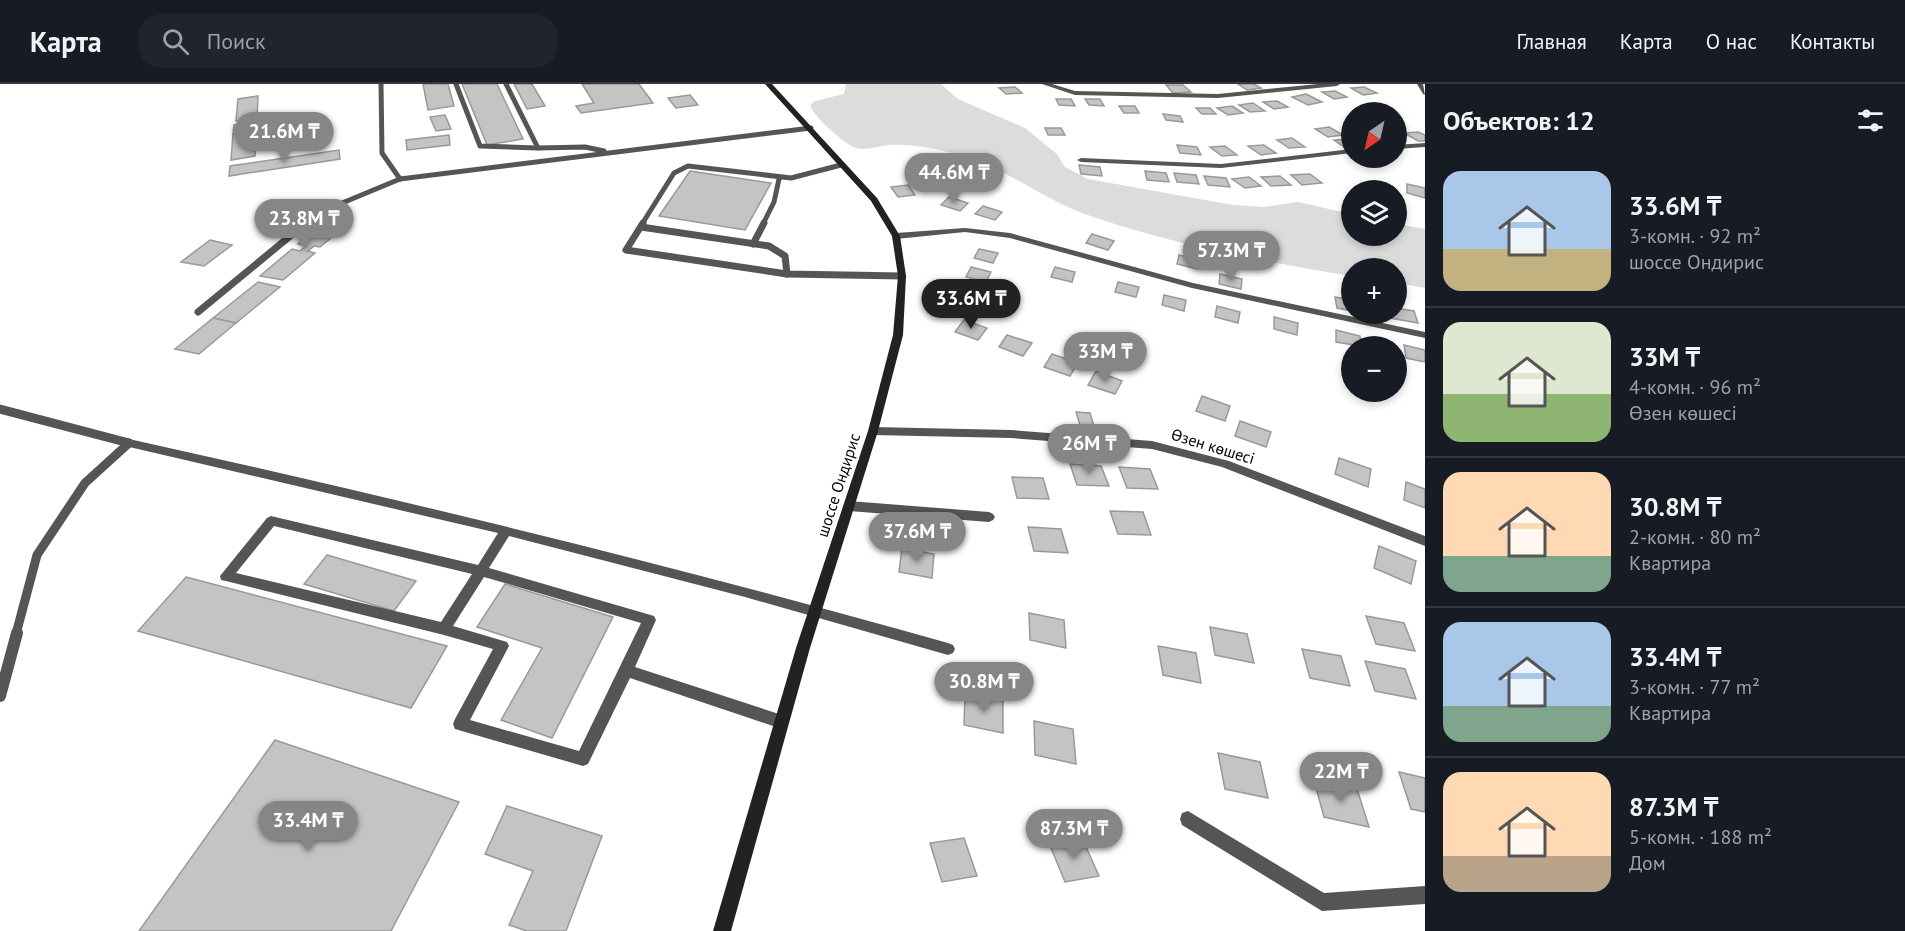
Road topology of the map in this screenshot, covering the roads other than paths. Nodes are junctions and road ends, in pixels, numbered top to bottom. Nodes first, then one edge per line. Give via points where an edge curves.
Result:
1 (381, 84) edge
2 (456, 84) edge
3 (506, 84) edge
4 (768, 84) edge
5 (1045, 84) edge
6 (1337, 84) edge
7 (1420, 84) edge
8 (1425, 93) edge
9 (811, 128) junction
10 (1425, 145) edge
11 (1407, 146) edge
12 (538, 148) junction
13 (1341, 152) edge
14 (613, 153) junction
15 (1081, 160) dead end
16 (841, 165) junction
17 (780, 178) junction
18 (400, 179) junction
19 (641, 227) junction
20 (896, 236) junction
21 (753, 244) junction
22 (787, 274) junction
23 (902, 276) junction
24 (198, 312) dead end
25 (1425, 335) edge
26 (0, 409) edge
27 (873, 431) junction
28 (129, 443) junction
29 (849, 506) junction
30 (989, 517) dead end
31 (506, 531) junction
32 (1425, 541) edge
33 (480, 571) junction
34 (816, 610) junction
35 (444, 629) junction
36 (948, 649) dead end
37 (626, 671) junction
38 (0, 696) edge
39 (782, 722) junction
40 (1188, 819) dead end
41 (1425, 895) edge
42 (722, 931) edge

1 - 18 lane via 382,153
2 - 12 lane via 480,146
3 - 12 lane
4 - 9 main road, шоссе Ондирис
5 - 6 street via 1075,93 1209,96
7 - 8 street
9 - 14 lane
9 - 16 main road, шоссе Ондирис
10 - 11 street
12 - 14 lane via 585,147
13 - 15 street via 1221,166
14 - 18 lane
16 - 17 lane via 797,178
16 - 20 main road, шоссе Ондирис via 874,200
17 - 19 lane via 681,168
17 - 21 lane via 774,202
18 - 24 lane via 318,213
19 - 21 lane
19 - 22 lane via 626,250
20 - 23 main road, шоссе Ондирис
20 - 25 street via 965,230 1010,236 1192,285
21 - 22 lane via 783,253
22 - 23 lane
23 - 27 main road, шоссе Ондирис via 898,334
26 - 28 lane
27 - 29 main road, шоссе Ондирис
27 - 32 street, Өзен көшесі via 1011,434 1152,445 1225,464
28 - 31 street
28 - 38 lane via 86,483 37,555
29 - 30 street
29 - 34 main road, шоссе Ондирис
31 - 33 street
31 - 34 street
33 - 35 street
33 - 35 street via 271,521 226,576
33 - 37 street via 649,620
34 - 36 street
34 - 39 main road, шоссе Ондирис
35 - 37 street via 502,646 460,724 583,759
37 - 39 street
39 - 42 main road, шоссе Ондирис
40 - 41 street via 1322,902

